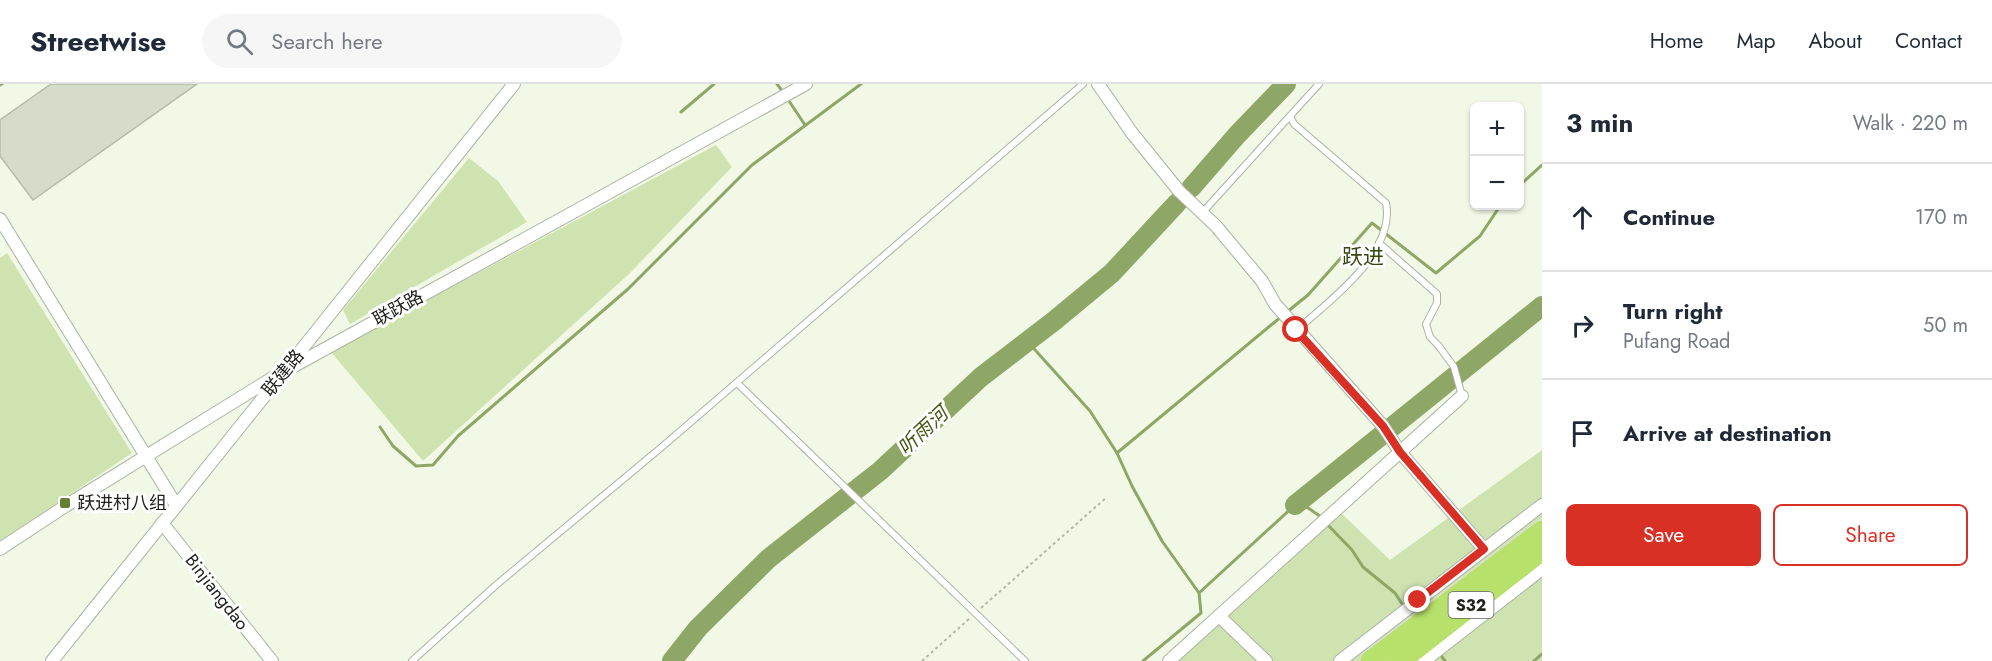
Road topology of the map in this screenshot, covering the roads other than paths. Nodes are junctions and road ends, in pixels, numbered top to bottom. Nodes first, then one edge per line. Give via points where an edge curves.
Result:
1 (514, 84) edge
2 (806, 84) edge
3 (1083, 84) edge
4 (1098, 84) edge
5 (1319, 84) edge
6 (1290, 116) junction
7 (1202, 213) junction
8 (0, 219) edge
9 (1379, 243) junction
10 (1296, 330) junction
11 (286, 370) junction
12 (736, 383) junction
13 (1462, 396) joint
14 (1397, 447) junction
15 (146, 458) junction
16 (176, 505) junction
17 (1542, 505) edge
18 (162, 523) junction
19 (1542, 531) edge
20 (0, 549) edge
21 (1484, 549) junction
22 (1542, 549) edge
23 (1542, 569) edge
24 (1219, 616) junction
25 (1427, 659) edge
26 (52, 661) edge
27 (272, 661) edge
28 (412, 661) edge
29 (1025, 661) edge
30 (1169, 661) edge
31 (1266, 661) edge
32 (1340, 661) edge
33 (1371, 661) edge
34 (1400, 661) edge

1 - 11 street, 联建路
2 - 11 street, 联跃路
3 - 12 lane
4 - 7 street via 1132,133
5 - 6 lane
6 - 7 lane
6 - 9 lane via 1294,124 1386,203 1389,216
7 - 10 street via 1262,281
8 - 15 street
9 - 10 lane via 1346,286
9 - 13 lane via 1437,294 1437,303 1426,324 1430,337 1454,367
10 - 14 street via 1383,426
11 - 15 street, 联跃路
11 - 16 street, 联建路
12 - 28 lane
12 - 29 lane
13 - 14 street
14 - 21 street
14 - 24 street via 1338,508
15 - 16 street
15 - 20 street, 联跃路
16 - 18 street, 联建路
17 - 21 street
18 - 26 street, 联建路
18 - 27 street, Binjiangdao
19 - 33 highway, S32
21 - 32 street
22 - 34 highway, S32
23 - 25 street
24 - 30 street
24 - 31 street

